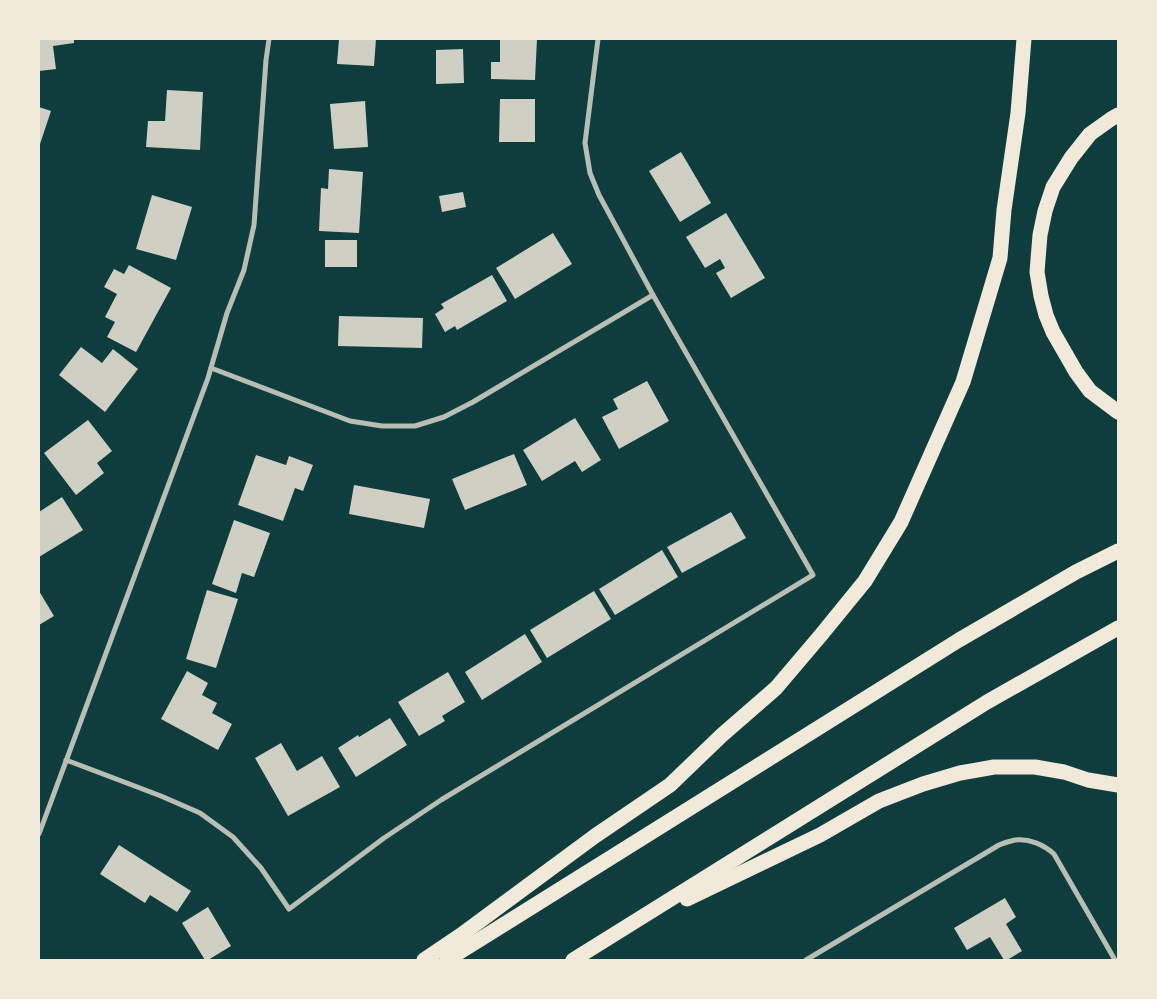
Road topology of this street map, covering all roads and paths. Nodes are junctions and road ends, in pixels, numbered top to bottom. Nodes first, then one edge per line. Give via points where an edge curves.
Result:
1 (269, 39) edge
2 (598, 39) edge
3 (1024, 39) edge
4 (1118, 115) edge
5 (653, 294) junction
6 (211, 368) junction
7 (1118, 412) edge
8 (1118, 550) edge
9 (1118, 628) edge
10 (66, 760) junction
11 (1118, 785) edge
12 (39, 834) edge
13 (618, 932) junction
14 (424, 960) edge
15 (447, 960) edge
16 (573, 960) edge
17 (806, 960) edge
18 (1115, 960) edge

1 - 6 street via 254,225 244,270
2 - 5 street via 585,143 590,173
3 - 14 highway via 1000,258 963,382 901,522 865,581 776,688 670,784
4 - 7 highway via 1090,134 1053,187 1040,235 1037,272 1046,315 1072,366 1090,391
5 - 6 street via 473,402 444,417 415,426 382,426 350,421
5 - 10 street via 813,575 441,800 289,909 261,868 233,837 200,813
6 - 10 street
8 - 15 highway via 959,640
9 - 13 highway via 987,702
10 - 12 street
11 - 13 highway via 1035,767 994,767 932,781 879,801 820,835
13 - 16 highway
17 - 18 street via 999,845 1016,840 1031,841 1054,854

